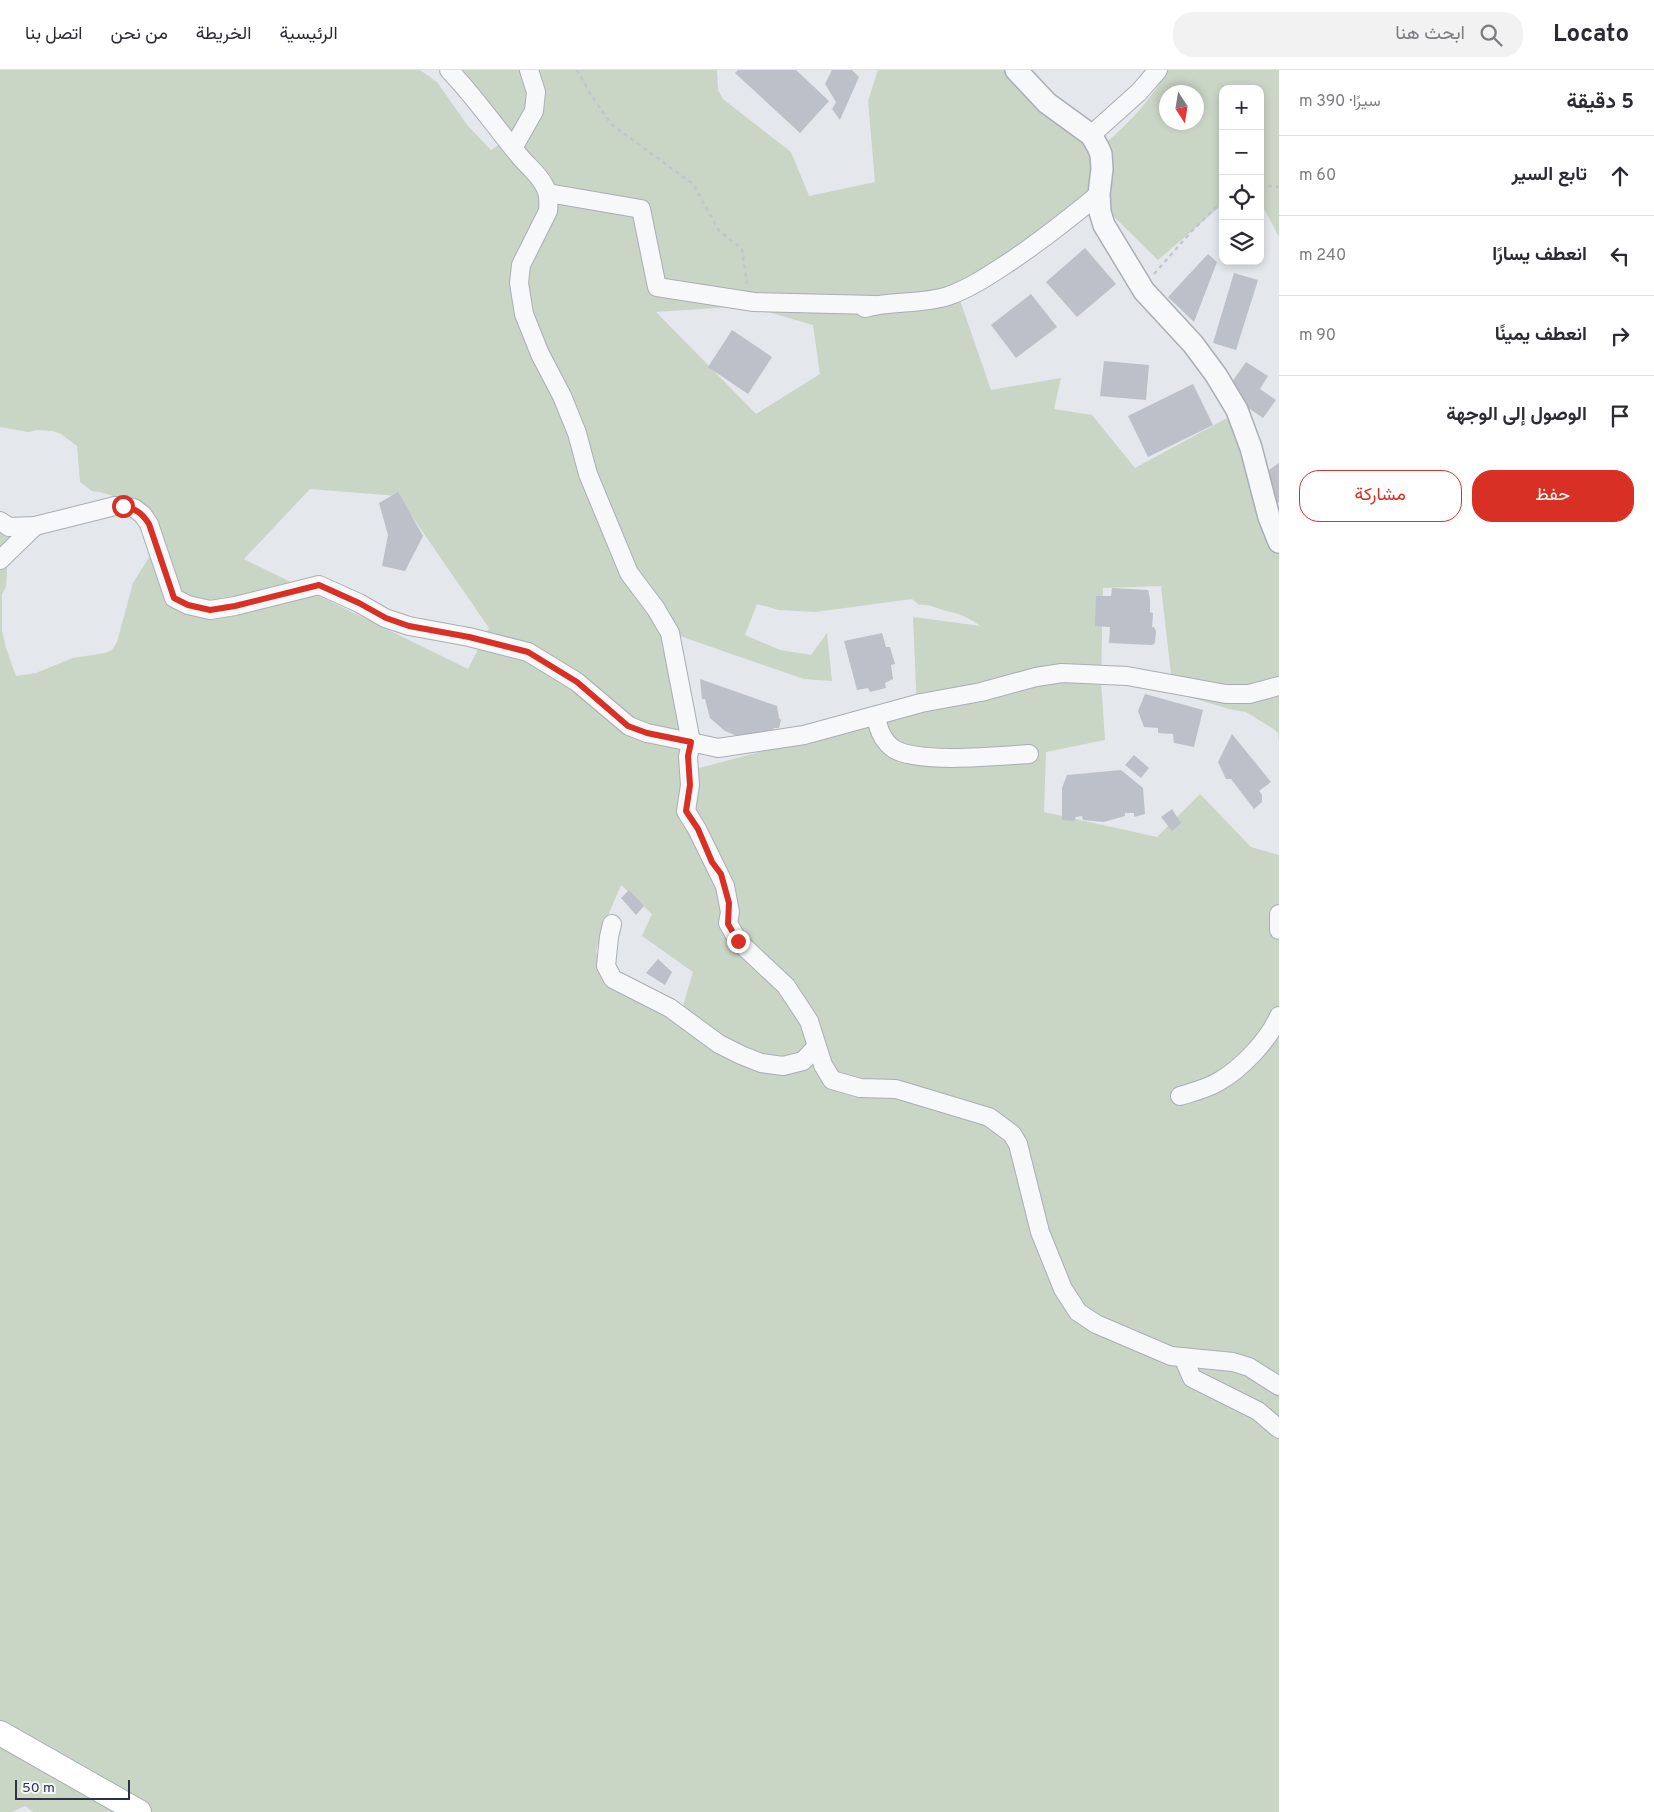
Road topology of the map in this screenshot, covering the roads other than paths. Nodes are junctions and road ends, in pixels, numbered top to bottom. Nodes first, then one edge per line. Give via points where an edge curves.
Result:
1 (449, 70) edge
2 (529, 70) edge
3 (1016, 70) edge
4 (1158, 70) edge
5 (1091, 135) junction
6 (512, 148) junction
7 (548, 193) junction
8 (1099, 194) junction
9 (875, 305) junction
10 (833, 315) dead end
11 (0, 521) edge
12 (35, 526) junction
13 (1279, 542) edge
14 (0, 560) edge
15 (1279, 686) edge
16 (876, 716) junction
17 (691, 742) junction
18 (1029, 754) dead end
19 (1279, 914) edge
20 (612, 924) dead end
21 (1279, 930) edge
22 (1279, 1016) edge
23 (816, 1047) junction
24 (1180, 1096) dead end
25 (1183, 1357) junction
26 (1279, 1386) edge
27 (1279, 1430) edge
28 (2, 1738) edge
29 (139, 1812) edge

1 - 6 street
2 - 6 street via 536,92 534,111
3 - 5 street via 1047,103
4 - 5 street via 1139,92
5 - 8 street via 1101,154
6 - 7 street via 538,176
7 - 9 street via 641,209 657,287 750,301
7 - 17 street via 548,211 521,265 519,283 524,314 577,433 588,474 629,573 670,633
8 - 9 street via 1043,239 974,285 947,297
8 - 13 street via 1104,225 1144,291 1193,344 1237,410
9 - 10 street
11 - 12 street via 9,527
12 - 14 street
12 - 17 street via 115,506 134,508 144,515 149,524 174,598 188,605 210,610 319,585 409,626 528,652 577,682 628,726
15 - 16 street via 1249,694 1226,694 1128,676 1062,673
16 - 17 street via 804,736 759,743 718,748
16 - 18 street via 884,739 902,753 942,758
17 - 23 street via 686,811 723,880 729,903 728,924 738,941 786,986 809,1020
19 - 21 street
20 - 23 street via 606,966 613,980 670,1008 719,1044 761,1063 783,1066 803,1061
22 - 24 street via 1260,1044 1236,1070 1216,1083
23 - 25 street via 832,1080 860,1088 896,1089 989,1117 1012,1134 1022,1154 1040,1232 1063,1290 1078,1312 1143,1346
25 - 26 street via 1233,1362 1249,1367
25 - 27 street via 1192,1378 1258,1411
28 - 29 main road

